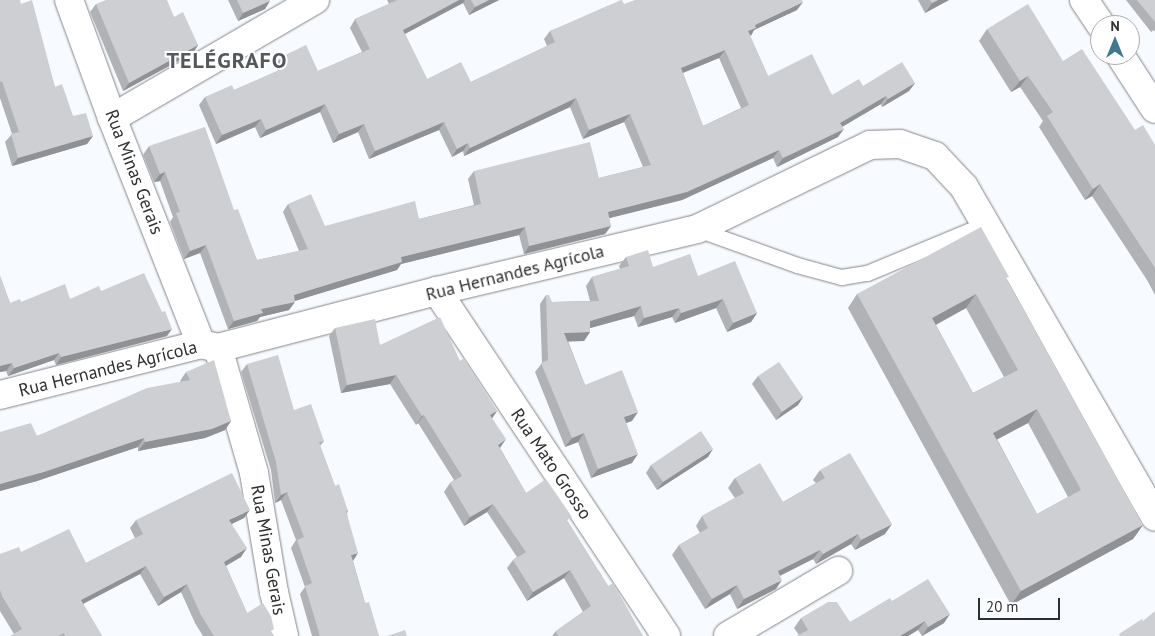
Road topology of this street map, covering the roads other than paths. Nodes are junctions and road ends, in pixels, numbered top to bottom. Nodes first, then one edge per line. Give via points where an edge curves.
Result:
1 (69, 0) edge
2 (315, 0) edge
3 (1084, 0) edge
4 (1094, 15) edge
5 (1126, 65) edge
6 (1155, 109) edge
7 (112, 118) junction
8 (985, 224) junction
9 (697, 229) junction
10 (437, 291) junction
11 (210, 346) junction
12 (0, 395) edge
13 (1155, 517) edge
14 (838, 571) dead end
15 (284, 636) edge
16 (666, 636) edge
17 (728, 636) edge

1 - 7 street, Rua Minas Gerais
2 - 7 street
3 - 4 street
5 - 6 street
7 - 11 street, Rua Minas Gerais
8 - 9 lane via 867,273 841,277
8 - 9 street, Rua Hernandes Agrícola via 964,187 935,156 900,144 870,145
8 - 13 street, Rua Hernandes Agrícola
9 - 10 street, Rua Hernandes Agrícola
10 - 11 street, Rua Hernandes Agrícola
10 - 16 street, Rua Mato Grosso
11 - 12 street, Rua Hernandes Agrícola
11 - 15 street, Rua Minas Gerais via 254,474
14 - 17 street

